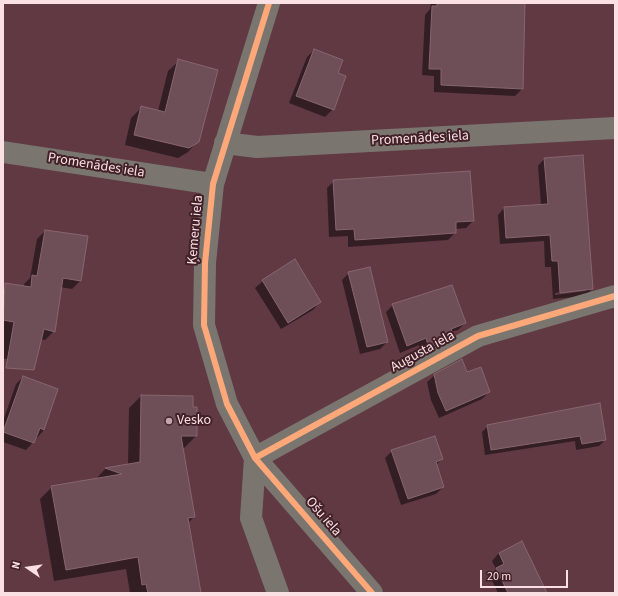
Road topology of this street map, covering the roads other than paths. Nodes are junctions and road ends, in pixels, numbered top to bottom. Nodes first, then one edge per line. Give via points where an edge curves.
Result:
1 (269, 3) edge
2 (615, 128) edge
3 (225, 143) junction
4 (3, 152) edge
5 (212, 184) junction
6 (615, 296) edge
7 (255, 458) junction
8 (278, 593) edge
9 (372, 593) edge

1 - 3 street, Ķemeru iela
2 - 3 street, Promenādes iela via 257,147
3 - 5 street, Ķemeru iela
4 - 5 street, Promenādes iela
5 - 7 street, Ķemeru iela via 205,263 204,325 227,404
6 - 7 street, Augusta iela via 478,336
7 - 8 street via 251,518
7 - 9 street, Ošu iela

